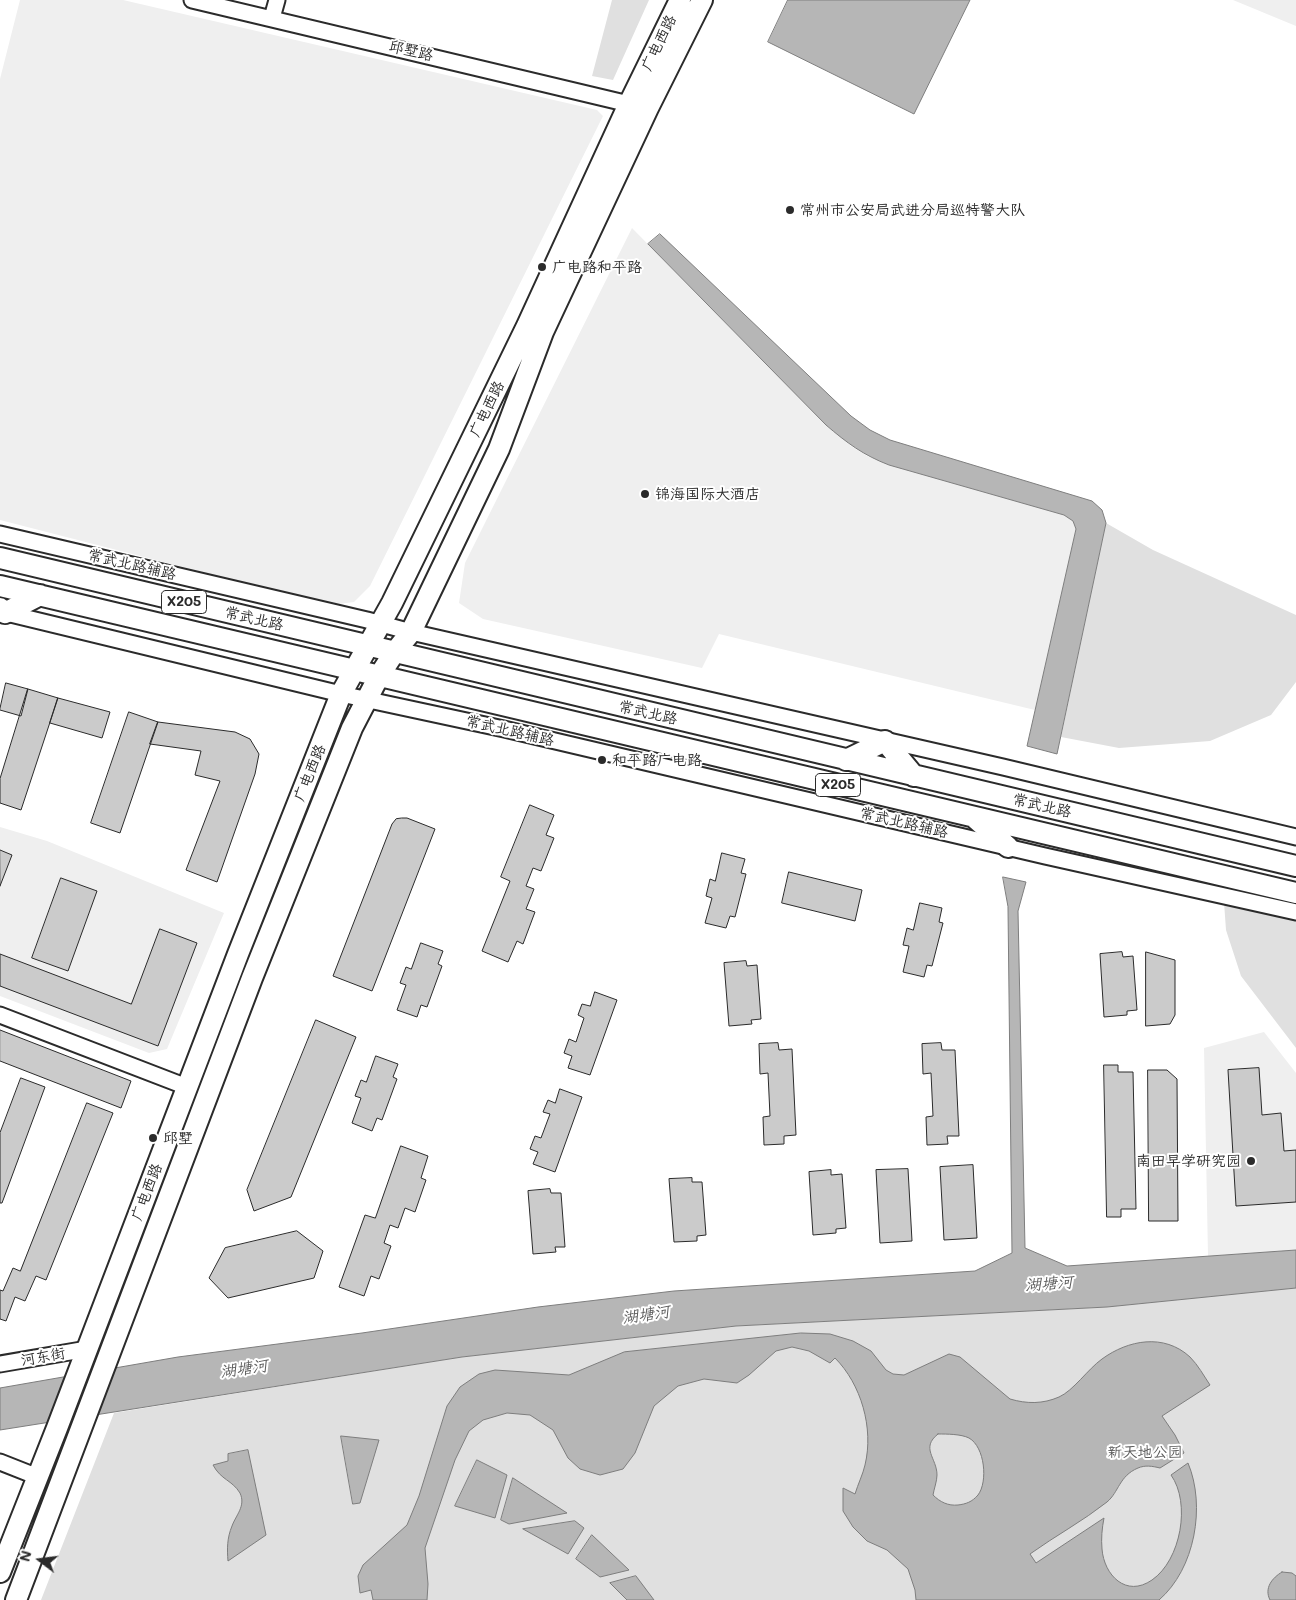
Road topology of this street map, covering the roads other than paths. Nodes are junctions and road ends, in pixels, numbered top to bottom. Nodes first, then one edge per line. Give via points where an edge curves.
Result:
1 (192, 0) edge
2 (277, 0) edge
3 (680, 0) edge
4 (702, 0) edge
5 (272, 18) junction
6 (629, 104) junction
7 (0, 534) edge
8 (0, 558) edge
9 (0, 586) edge
10 (40, 596) junction
11 (2, 611) edge
12 (381, 624) junction
13 (411, 632) junction
14 (367, 646) junction
15 (394, 653) junction
16 (353, 670) junction
17 (379, 676) junction
18 (341, 694) junction
19 (367, 699) junction
20 (885, 740) junction
21 (846, 760) junction
22 (914, 776) junction
23 (973, 816) junction
24 (1296, 837) edge
25 (1008, 847) junction
26 (1296, 866) edge
27 (1296, 893) edge
28 (1296, 912) edge
29 (0, 1015) edge
30 (187, 1087) junction
31 (83, 1358) junction
32 (0, 1364) edge
33 (0, 1462) edge
34 (38, 1477) junction
35 (0, 1572) edge
36 (16, 1600) edge

1 - 5 street, 邱墅路
2 - 5 street
3 - 6 main road, 广电西路
4 - 13 main road, 广电西路 via 543,332 499,449
5 - 6 street, 邱墅路
6 - 12 main road, 广电西路 via 528,326
7 - 12 street, 常武北路辅路
8 - 14 main road, 常武北路 / X205
9 - 10 main road, 常武北路 / X205
10 - 11 main road
10 - 16 main road, 常武北路 / X205
11 - 18 street
12 - 13 street, 常武北路辅路
12 - 14 main road, 广电西路
13 - 15 main road, 广电西路
13 - 20 street
14 - 15 main road, 常武北路 / X205
14 - 16 main road, 广电西路
15 - 17 main road, 广电西路
15 - 21 main road, 常武北路 / X205
16 - 17 main road, 常武北路 / X205
16 - 18 main road, 广电西路
17 - 19 main road, 广电西路
17 - 23 main road, 常武北路 / X205
18 - 19 street, 常武北路辅路
18 - 30 main road, 广电西路
19 - 25 street, 常武北路辅路
19 - 36 main road, 广电西路 via 352,728 255,970
20 - 21 main road
20 - 22 main road
20 - 24 street
21 - 22 main road, 常武北路 / X205
22 - 26 main road, 常武北路 / X205
23 - 25 main road
23 - 27 main road, 常武北路 / X205
25 - 28 street, 常武北路辅路
29 - 30 street
30 - 31 main road, 广电西路
31 - 32 street, 河东街
31 - 34 main road, 广电西路
33 - 34 street
34 - 35 main road, 广电西路

